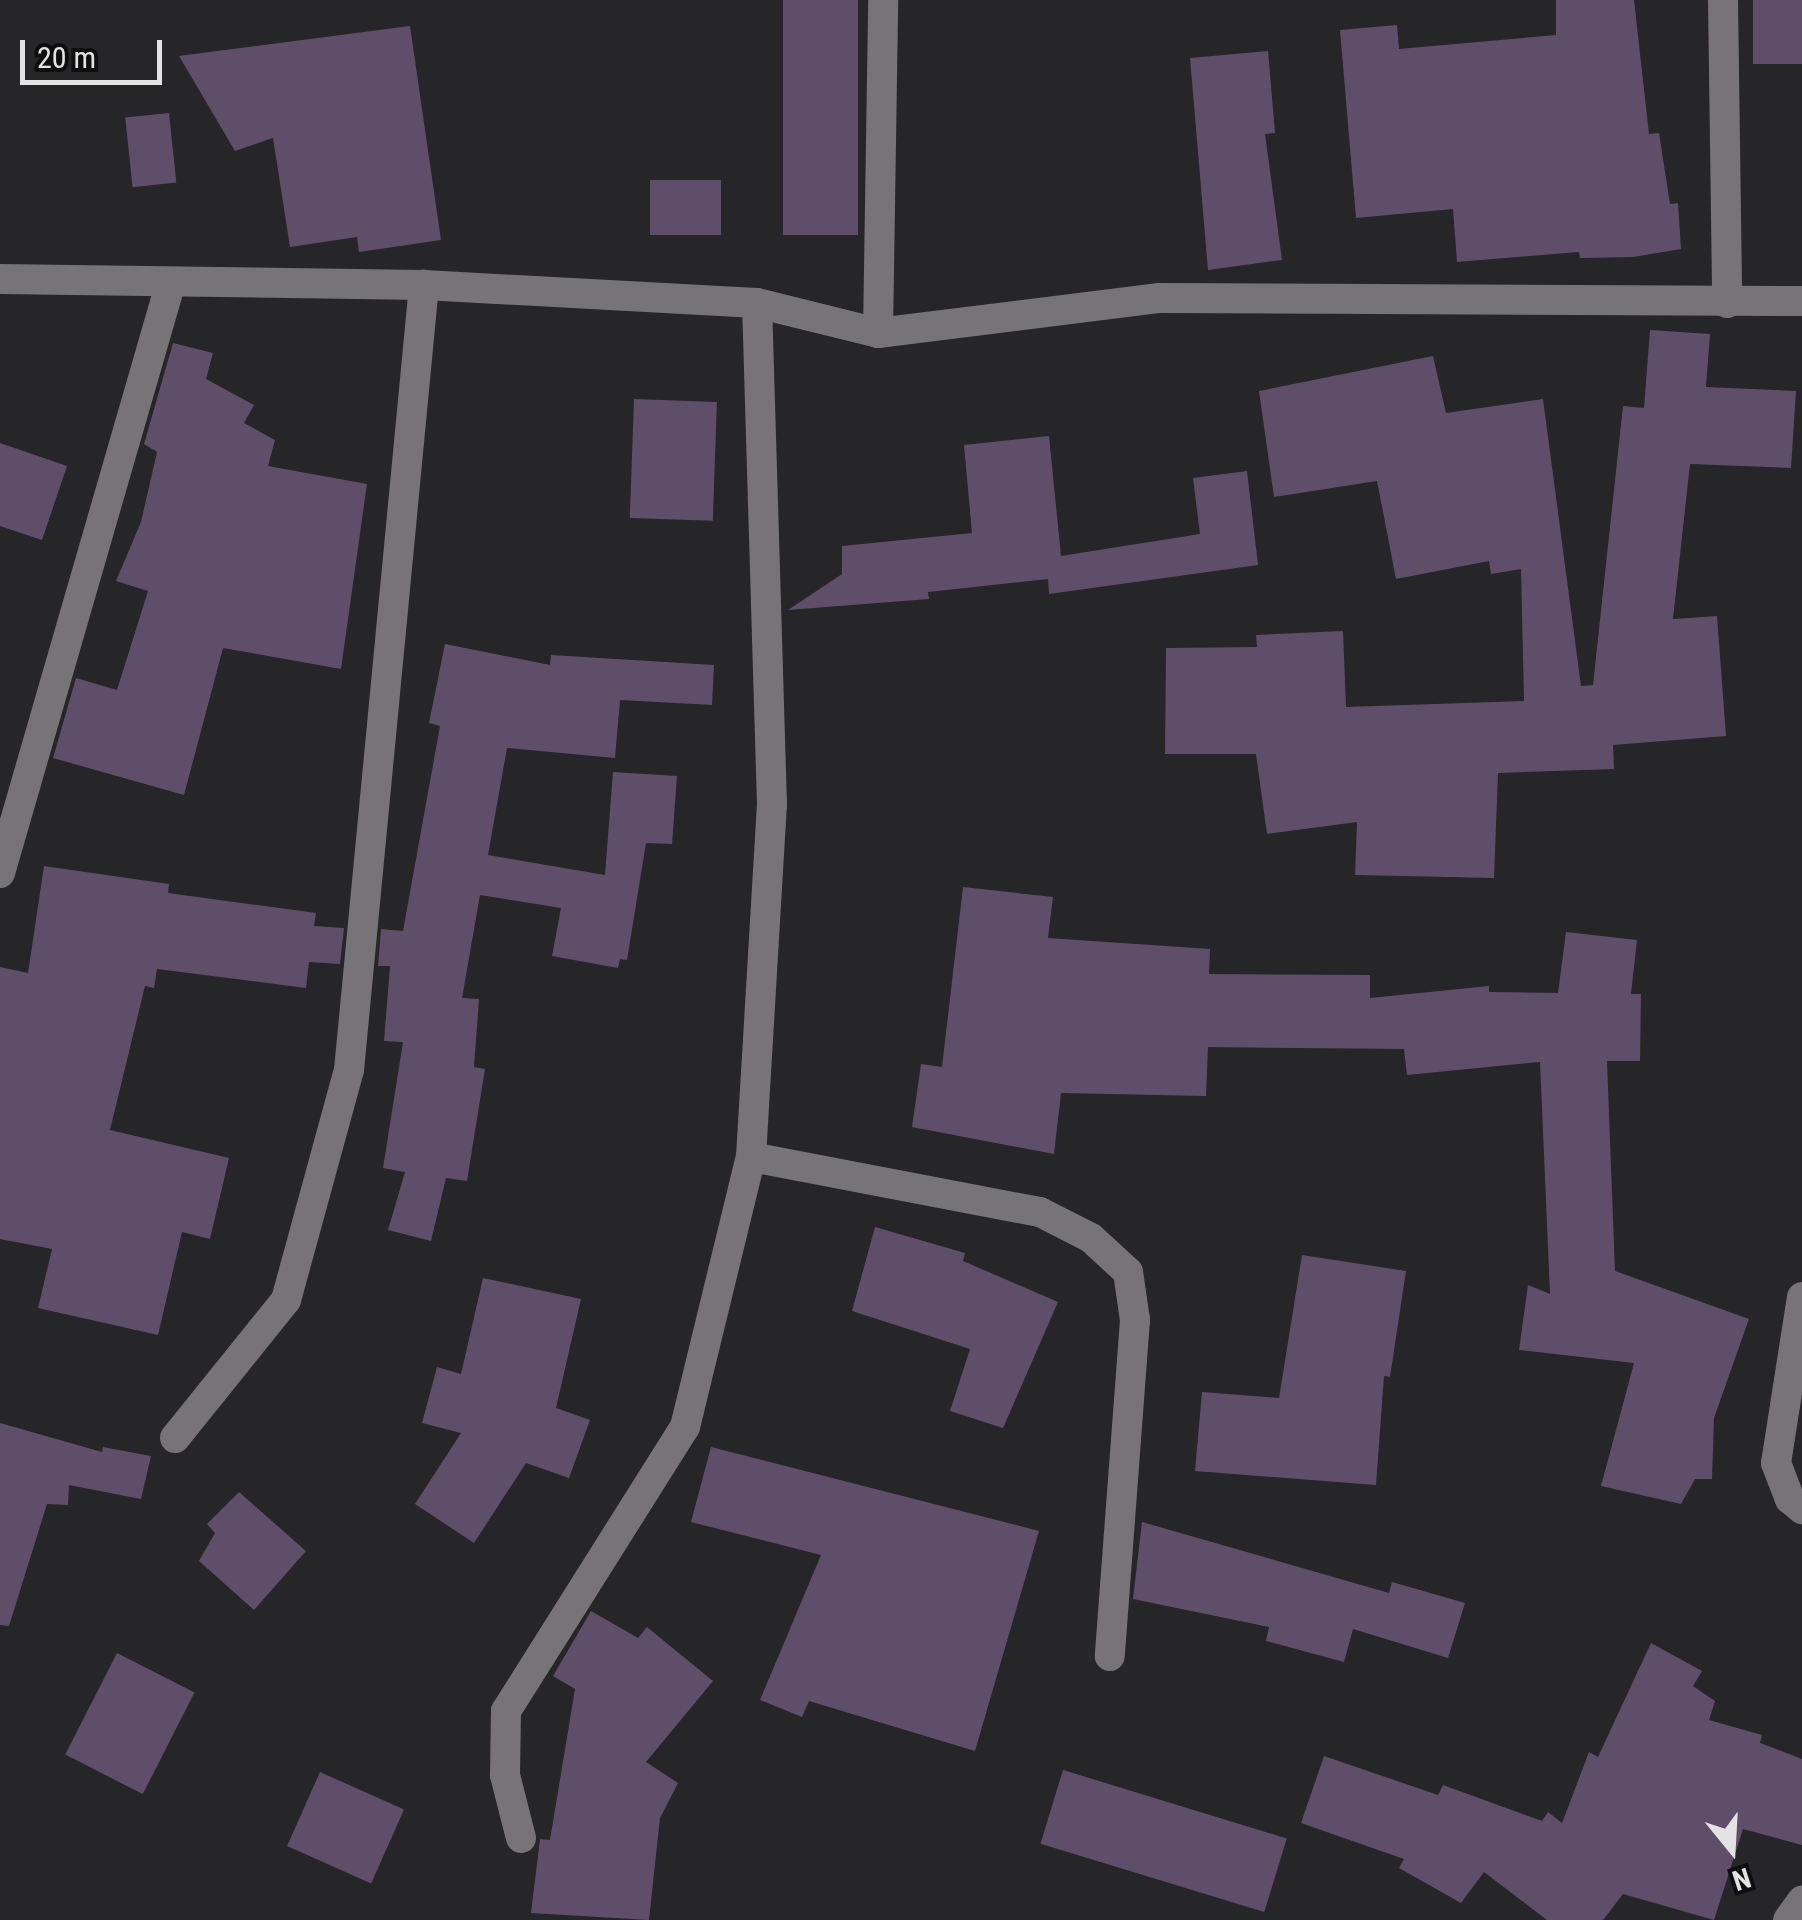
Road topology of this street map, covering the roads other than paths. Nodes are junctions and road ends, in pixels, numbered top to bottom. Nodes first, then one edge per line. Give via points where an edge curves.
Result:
1 (883, 0) edge
2 (1723, 0) edge
3 (0, 279) edge
4 (170, 285) junction
5 (424, 285) junction
6 (1802, 302) edge
7 (757, 303) junction
8 (1727, 303) junction
9 (878, 333) junction
10 (0, 873) edge
11 (751, 1156) junction
12 (1802, 1297) edge
13 (175, 1438) dead end
14 (1802, 1509) edge
15 (1110, 1656) dead end
16 (521, 1838) dead end
17 (1802, 1901) edge
18 (1788, 1920) edge

1 - 9 street
2 - 8 street
3 - 4 street
4 - 5 street
4 - 10 street
5 - 7 street
5 - 13 street via 349,1070 286,1300
6 - 8 street
7 - 9 street
7 - 11 street via 772,804
8 - 9 street via 1160,298
11 - 15 street via 1040,1212 1092,1238 1128,1272 1135,1320
11 - 16 street via 686,1427 506,1711 505,1775
12 - 14 street via 1776,1463 1790,1500
17 - 18 street

